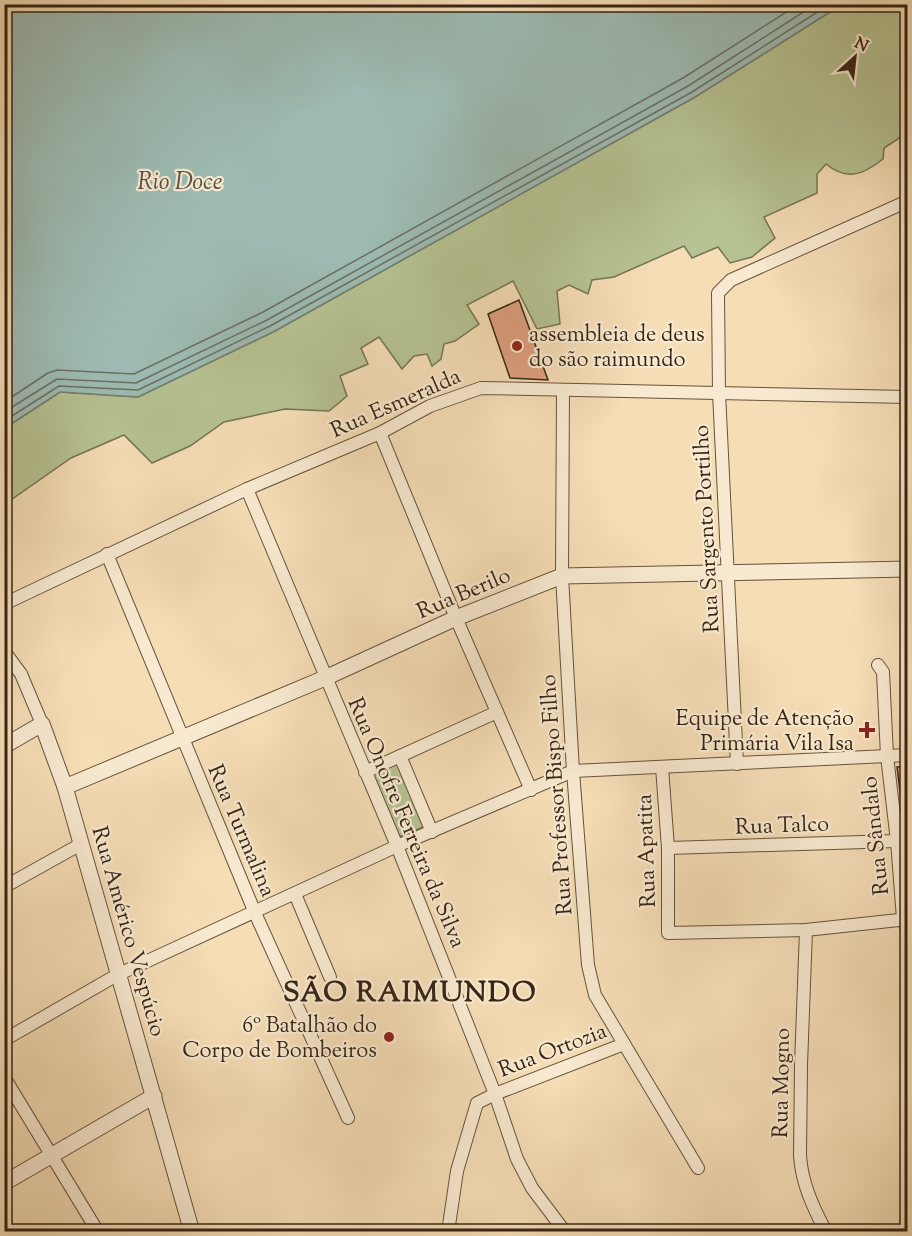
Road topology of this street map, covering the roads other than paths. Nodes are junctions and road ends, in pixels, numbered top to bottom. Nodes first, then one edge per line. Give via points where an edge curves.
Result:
1 (908, 201) edge
2 (563, 390) junction
3 (719, 393) junction
4 (908, 397) edge
5 (380, 433) junction
6 (247, 489) junction
7 (107, 554) junction
8 (908, 569) edge
9 (727, 571) junction
10 (562, 576) junction
11 (4, 604) edge
12 (456, 618) junction
13 (4, 651) edge
14 (878, 665) dead end
15 (325, 678) junction
16 (497, 712) junction
17 (42, 724) junction
18 (182, 738) junction
19 (4, 746) edge
20 (908, 755) edge
21 (400, 756) junction
22 (887, 756) junction
23 (737, 764) junction
24 (662, 767) junction
25 (573, 771) junction
26 (365, 772) junction
27 (65, 787) junction
28 (531, 790) junction
29 (432, 832) junction
30 (897, 841) junction
31 (81, 844) junction
32 (397, 846) junction
33 (668, 848) junction
34 (4, 886) edge
35 (295, 894) junction
36 (255, 913) junction
37 (905, 919) edge
38 (806, 930) junction
39 (908, 932) edge
40 (117, 975) junction
41 (330, 977) dead end
42 (4, 1040) edge
43 (624, 1044) junction
44 (4, 1077) edge
45 (495, 1094) junction
46 (154, 1096) junction
47 (348, 1118) dead end
48 (51, 1154) junction
49 (698, 1168) dead end
50 (4, 1182) edge
51 (98, 1232) edge
52 (192, 1232) edge
53 (448, 1232) edge
54 (565, 1232) edge
55 (826, 1232) edge

1 - 3 street, Rua Sargento Portilho via 731,280 718,293
2 - 3 street, Rua Esmeralda
2 - 5 street, Rua Esmeralda via 481,388 430,406
2 - 10 street, Rua Professor Bispo Filho
3 - 4 street, Rua Esmeralda
3 - 9 street, Rua Sargento Portilho
5 - 6 street, Rua Esmeralda
5 - 12 street
6 - 7 street, Rua Esmeralda
6 - 15 street, Rua Onofre Ferreira da Silva
7 - 11 street, Rua Esmeralda
7 - 18 street, Rua Turmalina
8 - 9 street, Rua Berilo
9 - 10 street, Rua Berilo
9 - 23 street, Rua Sargento Portilho
10 - 12 street, Rua Berilo
10 - 25 street, Rua Professor Bispo Filho
12 - 15 street, Rua Berilo
12 - 16 street
13 - 17 street, Rua Américo Vespúcio via 21,674
14 - 22 street, Rua Sândalo via 883,672
15 - 18 street, Rua Berilo
15 - 26 street, Rua Onofre Ferreira da Silva
16 - 21 street
16 - 28 street
17 - 19 street
17 - 27 street, Rua Américo Vespúcio
18 - 27 street, Rua Berilo
18 - 36 street, Rua Turmalina
20 - 22 street
21 - 26 street
21 - 29 street
22 - 23 street
22 - 30 street, Rua Sândalo
23 - 24 street
24 - 25 street
24 - 33 street, Rua Apatita
25 - 28 street
25 - 43 street, Rua Professor Bispo Filho via 588,964 595,995
26 - 32 street, Rua Onofre Ferreira da Silva
27 - 31 street, Rua Américo Vespúcio
28 - 29 street
29 - 32 street
30 - 33 street, Rua Talco
30 - 37 street, Rua Sândalo
31 - 34 street
31 - 40 street, Rua Américo Vespúcio
32 - 35 street
32 - 45 street, Rua Onofre Ferreira da Silva
33 - 38 street, Rua Apatita via 668,933
35 - 36 street
35 - 41 street
36 - 40 street
36 - 47 street, Rua Turmalina
37 - 38 street
37 - 39 street, Rua Sândalo
38 - 55 street, Rua Mogno via 800,1156 809,1197
40 - 42 street
40 - 46 street, Rua Américo Vespúcio
43 - 45 street, Rua Ortozia
43 - 49 street, Rua Professor Bispo Filho
44 - 48 street
45 - 53 street, Rua Ortozia via 477,1103 457,1171
45 - 54 street, Rua Onofre Ferreira da Silva via 532,1188
46 - 48 street
46 - 52 street, Rua Américo Vespúcio
48 - 50 street
48 - 51 street

